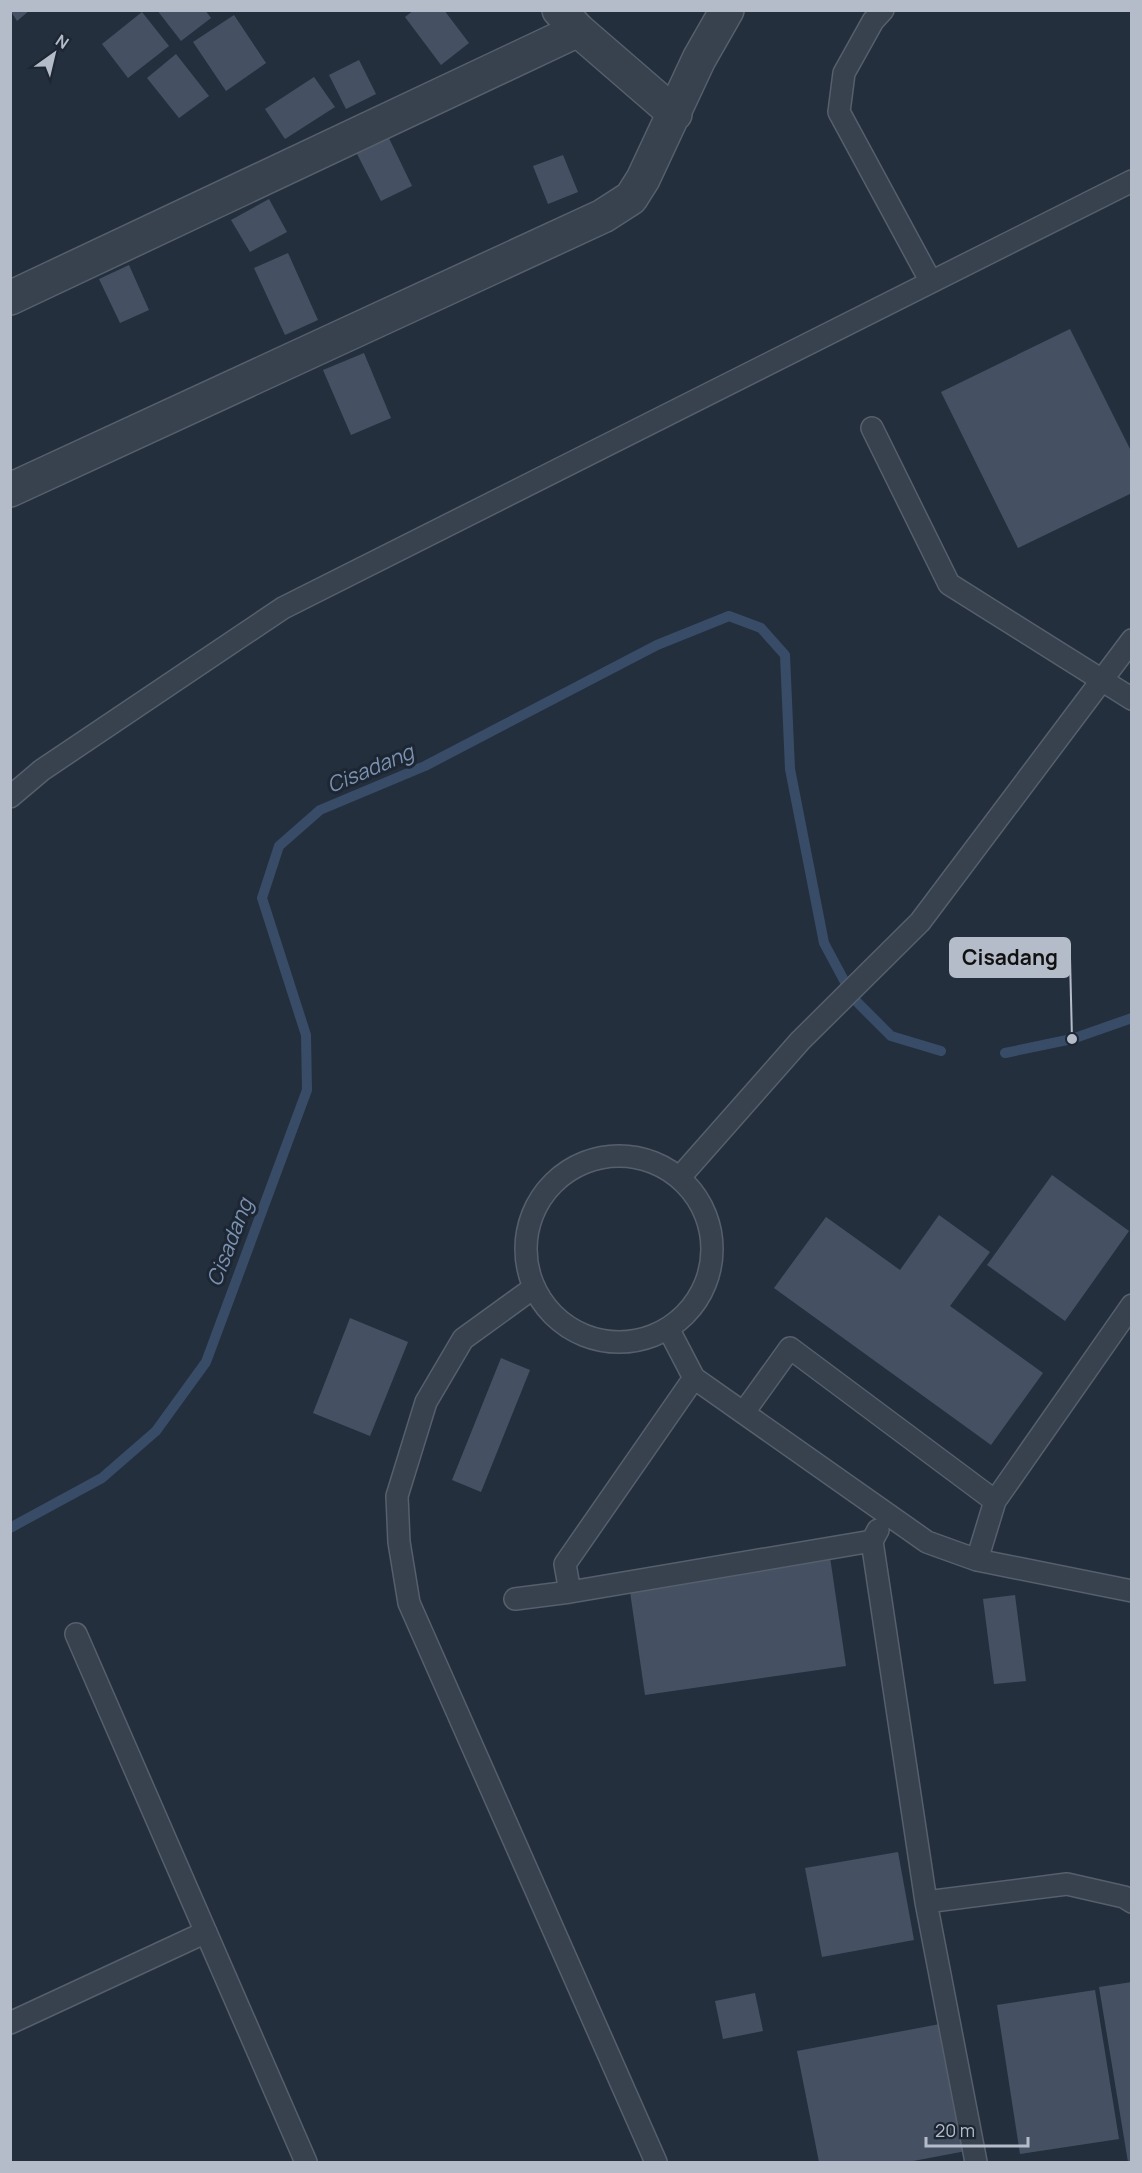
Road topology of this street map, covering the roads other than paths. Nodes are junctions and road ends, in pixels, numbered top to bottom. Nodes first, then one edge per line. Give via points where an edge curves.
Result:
1 (727, 10) edge
2 (883, 10) edge
3 (568, 20) edge
4 (675, 114) junction
5 (1131, 182) edge
6 (931, 282) junction
7 (10, 298) edge
8 (872, 428) dead end
9 (10, 490) edge
10 (1131, 640) edge
11 (1103, 680) junction
12 (1131, 699) edge
13 (10, 797) edge
14 (680, 1177) junction
15 (532, 1289) junction
16 (1131, 1305) edge
17 (669, 1330) junction
18 (694, 1378) junction
19 (744, 1412) junction
20 (995, 1500) junction
21 (887, 1515) junction
22 (872, 1541) junction
23 (977, 1560) junction
24 (1131, 1591) edge
25 (570, 1592) junction
26 (515, 1599) dead end
27 (76, 1634) dead end
28 (1129, 1894) edge
29 (926, 1902) junction
30 (206, 1932) junction
31 (10, 2023) edge
32 (306, 2163) edge
33 (656, 2163) edge
34 (976, 2163) edge

1 - 4 street via 699,59
2 - 6 lane via 844,73 839,112
3 - 4 street
3 - 7 street
4 - 9 street via 632,198 603,216
5 - 6 lane
6 - 13 lane via 283,608 42,770
8 - 11 lane via 950,584
10 - 11 lane
11 - 12 lane
11 - 14 lane via 920,922 800,1041
14 - 15 lane via 634,1156 584,1161 551,1185 543,1192 524,1239
14 - 17 lane via 706,1213 713,1257 700,1299
15 - 17 lane via 567,1329 618,1344
15 - 33 lane via 463,1339 426,1402 397,1496 399,1542 409,1603
16 - 20 lane
17 - 18 lane
18 - 19 lane
18 - 25 lane via 565,1564
19 - 20 lane via 790,1348
19 - 21 lane
20 - 23 lane
21 - 22 lane
21 - 23 lane via 927,1542
22 - 25 lane
22 - 29 lane
23 - 24 lane
25 - 26 lane
27 - 30 lane
28 - 29 lane via 1067,1884
29 - 34 lane
30 - 31 lane
30 - 32 lane

